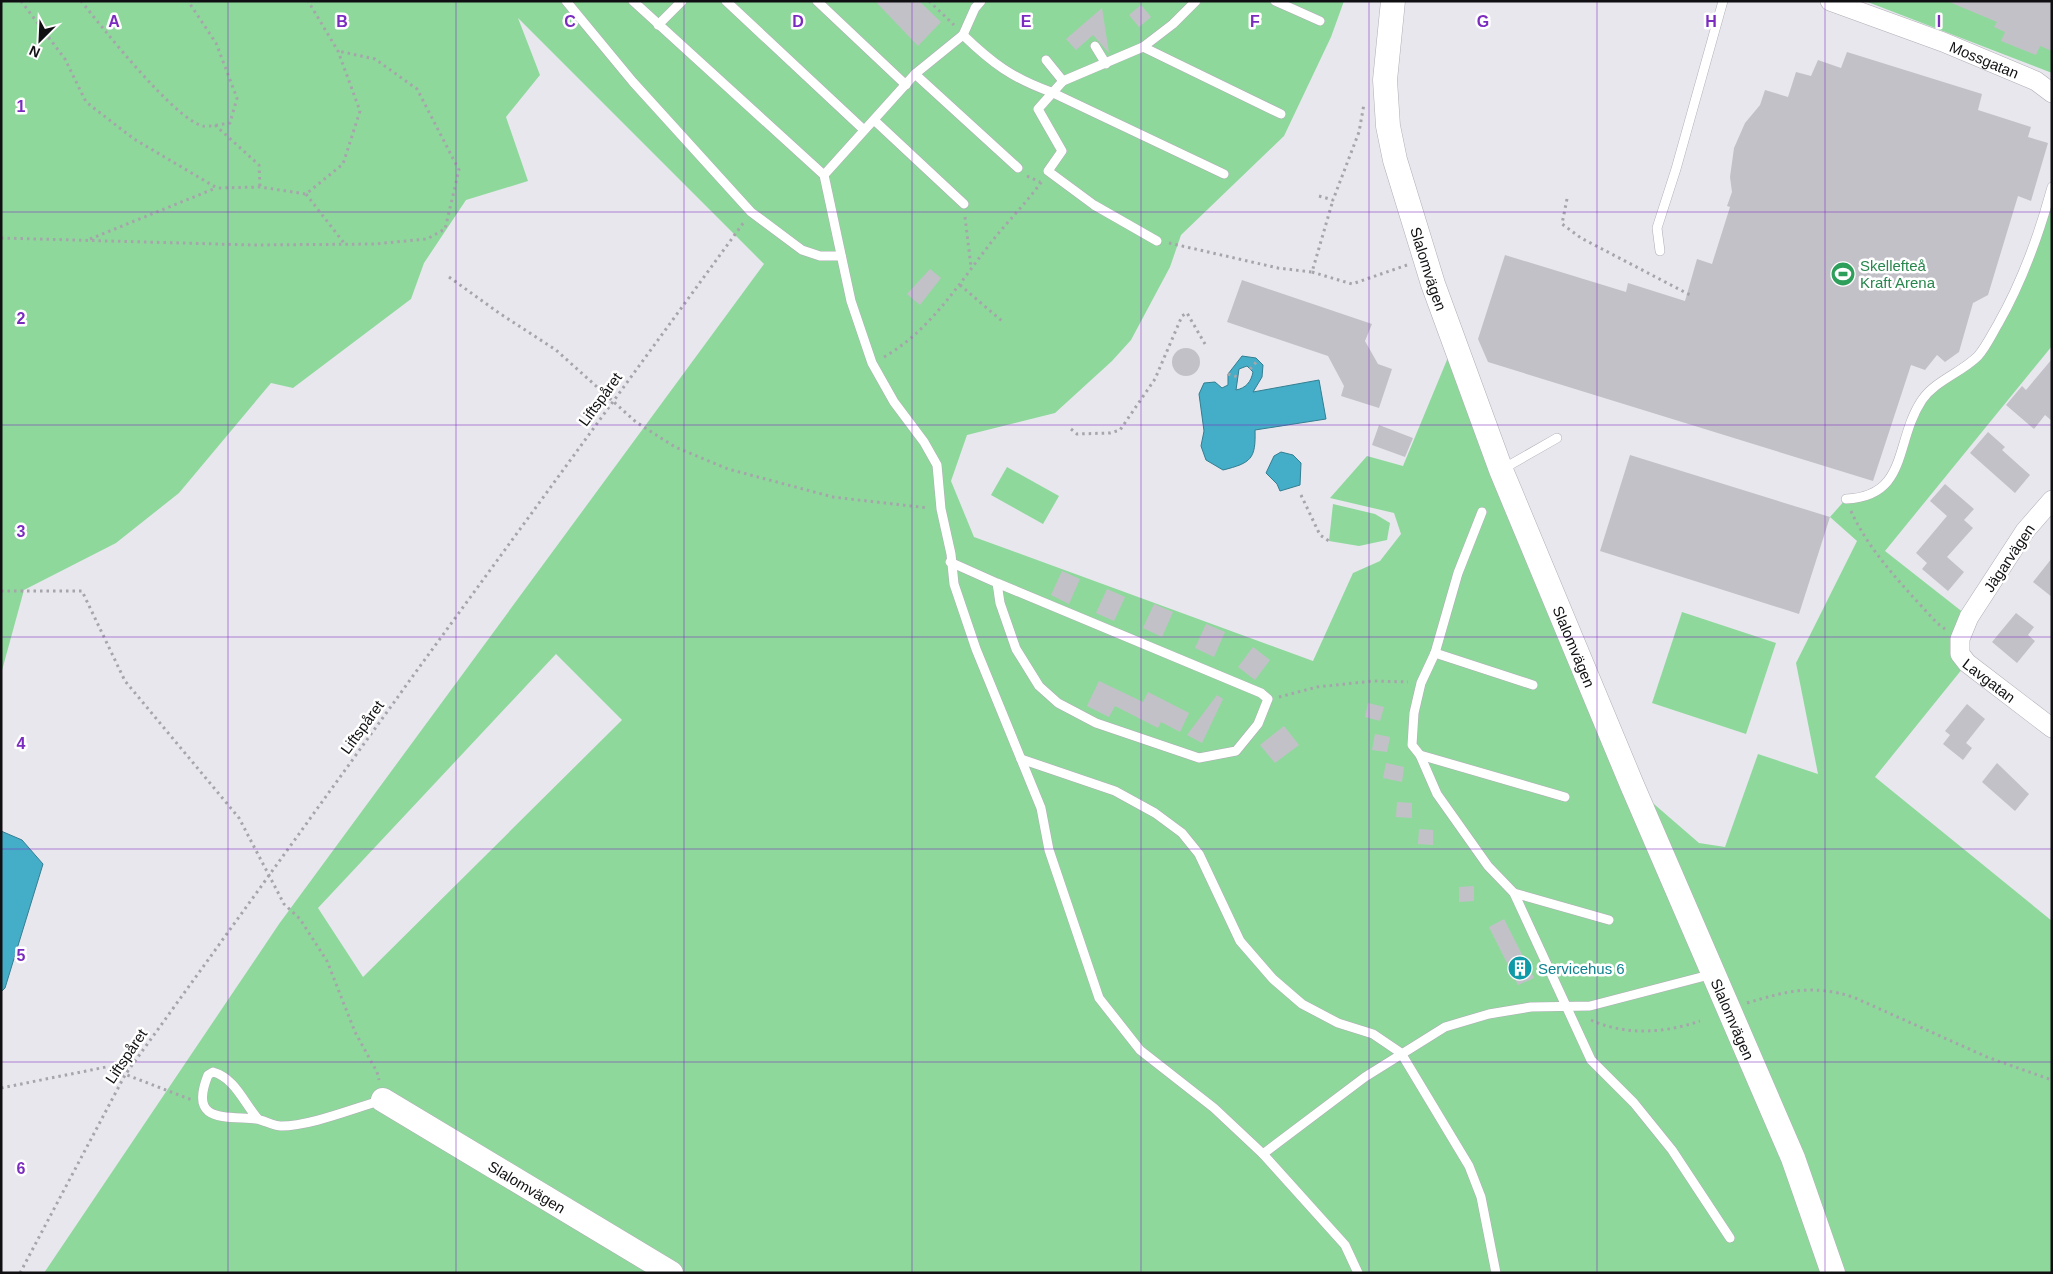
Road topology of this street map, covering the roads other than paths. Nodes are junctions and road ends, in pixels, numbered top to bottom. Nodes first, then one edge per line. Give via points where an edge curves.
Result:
1 (566, 1) edge
2 (633, 1) edge
3 (682, 1) edge
4 (726, 1) edge
5 (817, 1) edge
6 (981, 1) edge
7 (1196, 1) edge
8 (1275, 1) edge
9 (1392, 1) edge
10 (1723, 1) edge
11 (1830, 1) edge
12 (1320, 21) dead end
13 (658, 25) junction
14 (962, 35) junction
15 (1095, 46) dead end
16 (1143, 47) junction
17 (1046, 60) dead end
18 (1106, 64) junction
19 (915, 74) junction
20 (1062, 81) junction
21 (906, 85) junction
22 (1051, 92) junction
23 (2052, 93) edge
24 (1281, 114) dead end
25 (874, 120) junction
26 (864, 130) junction
27 (1018, 168) dead end
28 (1224, 174) dead end
29 (824, 176) junction
30 (2052, 187) edge
31 (964, 204) road end
32 (1156, 241) road end
33 (1660, 252) dead end
34 (841, 256) junction
35 (1557, 438) dead end
36 (1501, 470) junction
37 (1846, 499) road end
38 (2052, 500) edge
39 (1482, 512) dead end
40 (950, 562) junction
41 (997, 583) junction
42 (1969, 617) joint
43 (1435, 653) junction
44 (1533, 685) dead end
45 (2052, 728) edge
46 (1420, 755) junction
47 (1021, 759) junction
48 (1565, 797) dead end
49 (1514, 892) junction
50 (1609, 920) dead end
51 (1714, 974) junction
52 (1565, 1005) junction
53 (1401, 1052) junction
54 (383, 1100) joint
55 (258, 1119) junction
56 (1263, 1154) junction
57 (1730, 1238) dead end
58 (671, 1273) edge
59 (1358, 1273) edge
60 (1496, 1273) edge
61 (1833, 1273) edge

1 - 34 lane via 633,82 751,212 802,250 820,256
2 - 13 lane
3 - 13 lane
4 - 26 lane
5 - 21 lane
6 - 14 lane
7 - 16 lane
8 - 12 lane
9 - 36 street, Slalomvägen via 1385,80 1388,126 1425,258
10 - 33 lane via 1657,228
11 - 23 street, Mossgatan via 1944,42 2036,81
13 - 29 lane
14 - 19 lane
14 - 22 lane via 992,62 1026,83
15 - 18 lane
16 - 18 lane
16 - 24 lane
17 - 20 lane
18 - 20 lane
19 - 21 lane
19 - 27 lane
20 - 22 lane
21 - 25 lane
22 - 28 lane
22 - 32 lane via 1038,109 1062,151 1048,171 1094,206
25 - 26 lane
25 - 31 lane
26 - 29 lane
29 - 34 lane
30 - 37 lane via 2028,265 1983,348 1932,388 1922,400 1888,483 1871,494
34 - 40 lane via 851,301 872,363 937,465
35 - 36 lane
36 - 51 street, Slalomvägen
38 - 42 street, Jägarvägen via 2025,531
39 - 43 lane via 1458,573
40 - 41 lane
40 - 47 lane via 961,608
41 - 41 lane via 1000,603 1016,649 1039,686 1058,703 1096,723 1199,758 1236,751 1258,724 1268,699 1261,693
42 - 45 street, Lavgatan via 1960,639 1960,654 1967,663
43 - 44 lane
43 - 46 lane via 1421,683 1414,713 1412,745
46 - 48 lane
46 - 49 lane via 1437,794 1488,866
47 - 53 lane via 1115,791 1155,813 1182,833 1199,854 1240,941 1273,979 1302,1004 1338,1023 1373,1034
47 - 56 lane via 1041,808 1049,850 1099,998 1140,1050 1214,1108
49 - 50 lane
49 - 52 lane
51 - 52 lane via 1590,1006
51 - 61 street, Slalomvägen via 1793,1158
52 - 53 lane via 1497,1012 1453,1024
52 - 57 lane via 1591,1060 1634,1102 1672,1150
53 - 56 lane
53 - 60 lane via 1469,1166 1481,1197
54 - 55 lane via 307,1122 280,1126
54 - 58 street, Slalomvägen
55 - 55 lane via 226,1118 207,1112 202,1104 202,1088 208,1075 213,1072 220,1074 236,1087
56 - 59 lane via 1345,1245

